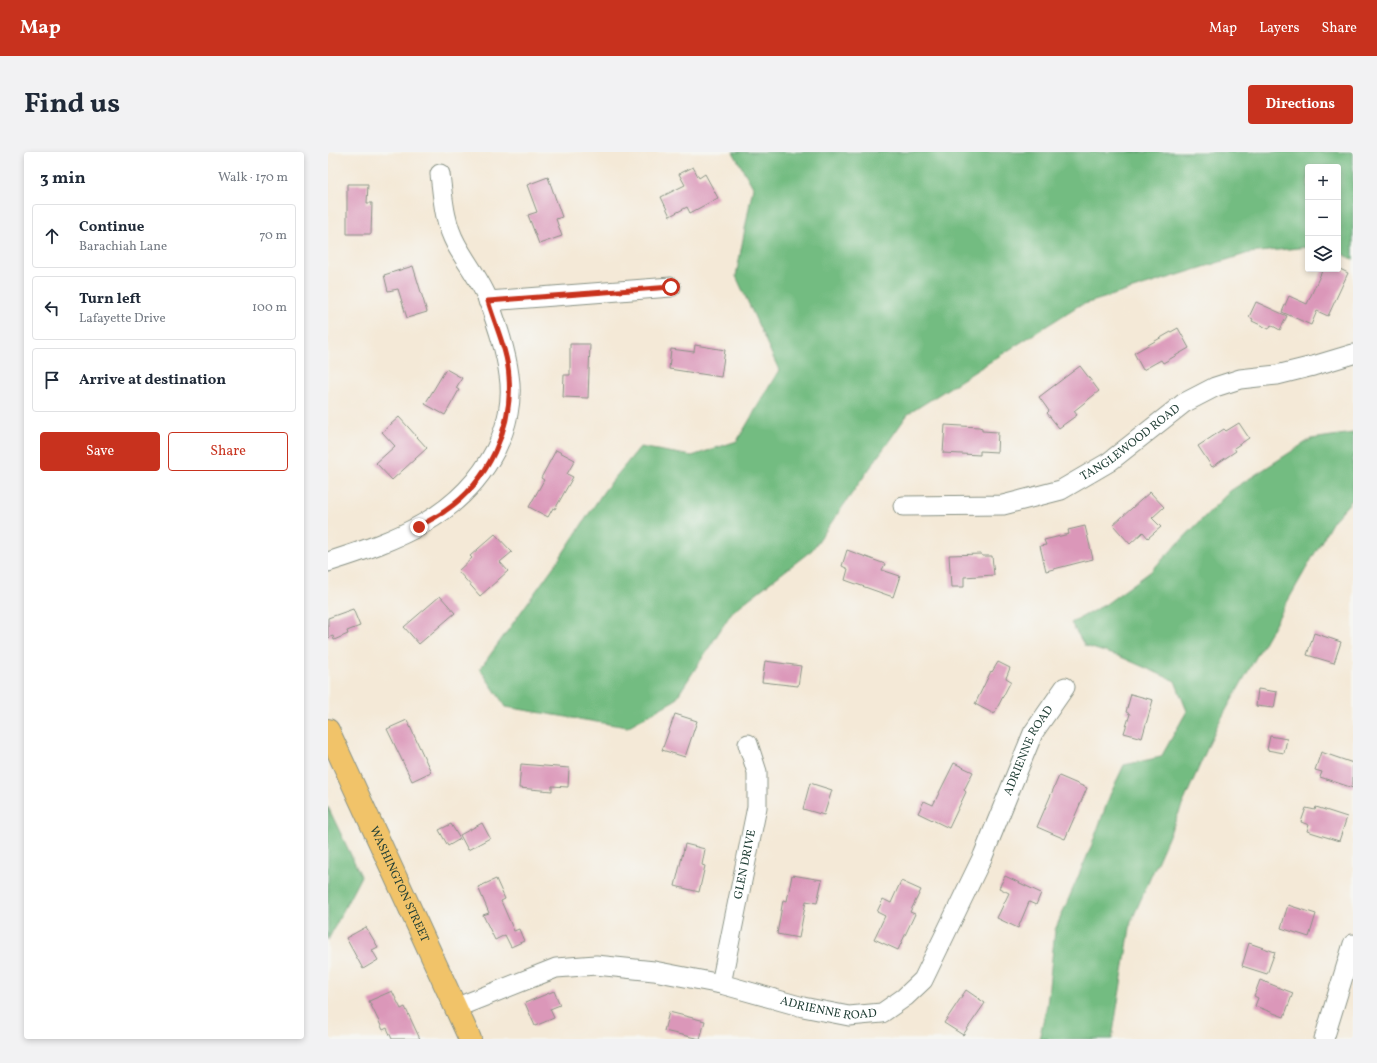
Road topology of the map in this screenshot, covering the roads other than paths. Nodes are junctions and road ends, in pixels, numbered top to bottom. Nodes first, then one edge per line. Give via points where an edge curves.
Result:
1 (440, 174) dead end
2 (671, 287) dead end
3 (488, 301) junction
4 (1353, 354) edge
5 (903, 506) dead end
6 (328, 562) edge
7 (1065, 687) dead end
8 (328, 730) edge
9 (748, 744) dead end
10 (1353, 944) edge
11 (721, 984) junction
12 (455, 1008) junction
13 (470, 1039) edge
14 (1324, 1039) edge

1 - 3 street via 447,222 455,242
2 - 3 street
3 - 6 street via 509,376 509,402 502,438 487,467 471,487 446,510 419,527 379,546
4 - 5 street, TANGLEWOOD ROAD via 1277,375 1240,379 1215,387 1184,403 1109,462 1061,490 1003,505
7 - 11 street, ADRIENNE ROAD via 1033,733 983,856 923,980 906,997 882,1013 849,1016 803,1007
8 - 12 main road, WASHINGTON STREET
9 - 11 street, GLEN DRIVE via 757,772 757,807
10 - 14 street
11 - 12 street, ADRIENNE ROAD via 654,970 596,965 556,968
12 - 13 main road, WASHINGTON STREET

